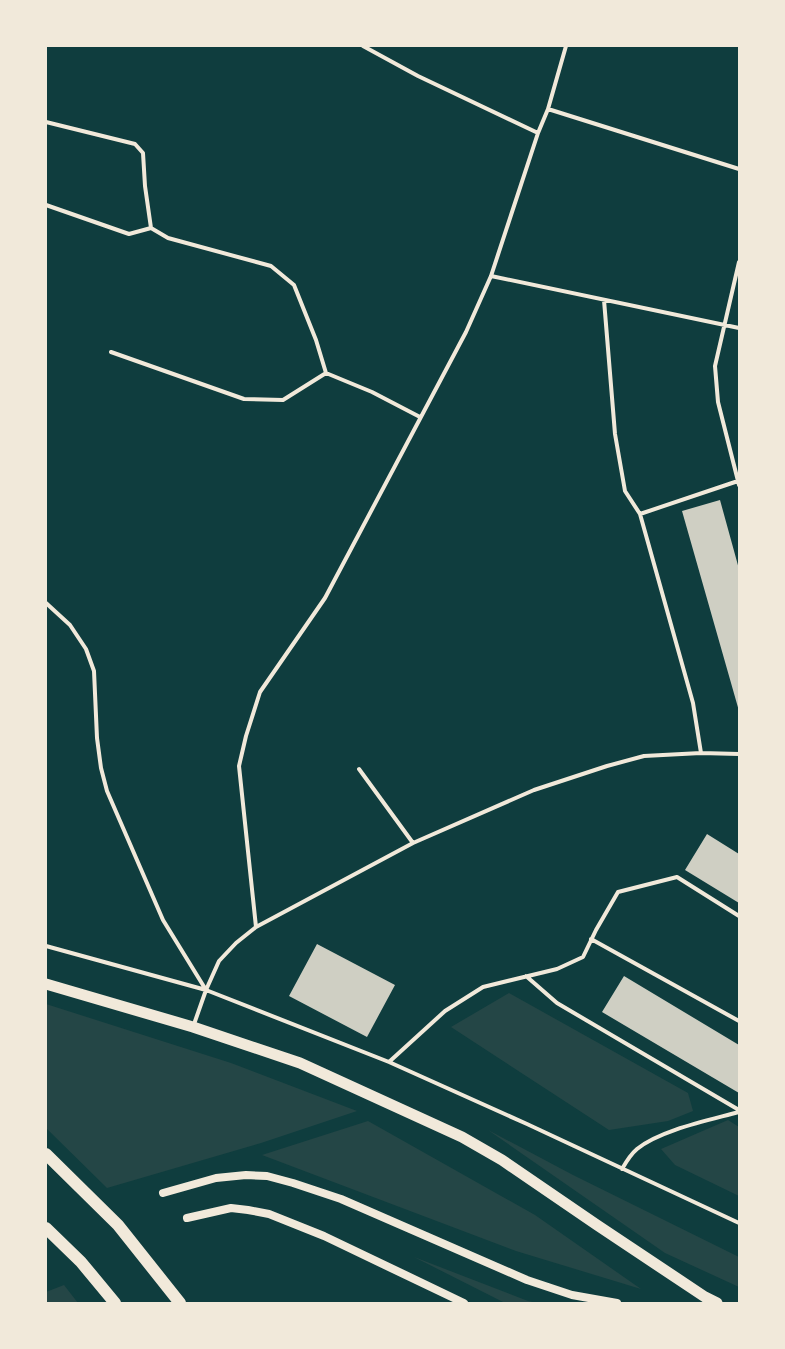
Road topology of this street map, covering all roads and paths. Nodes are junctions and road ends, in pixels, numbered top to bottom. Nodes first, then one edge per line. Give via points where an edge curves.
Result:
1 (362, 46) edge
2 (566, 46) edge
3 (548, 109) junction
4 (46, 122) edge
5 (538, 132) junction
6 (739, 169) edge
7 (46, 205) edge
8 (151, 228) junction
9 (739, 262) edge
10 (490, 276) junction
11 (604, 300) junction
12 (724, 325) junction
13 (739, 328) edge
14 (111, 352) dead end
15 (326, 373) junction
16 (420, 417) junction
17 (738, 483) edge
18 (640, 514) junction
19 (46, 603) edge
20 (701, 753) junction
21 (739, 754) edge
22 (359, 769) dead end
23 (413, 843) junction
24 (739, 916) edge
25 (256, 927) junction
26 (592, 939) junction
27 (46, 946) edge
28 (526, 976) junction
29 (46, 984) edge
30 (206, 990) junction
31 (739, 1021) edge
32 (193, 1028) junction
33 (389, 1062) junction
34 (739, 1111) edge
35 (46, 1154) edge
36 (622, 1169) junction
37 (163, 1192) dead end
38 (187, 1218) dead end
39 (739, 1223) edge
40 (46, 1228) edge
41 (115, 1303) edge
42 (180, 1303) edge
43 (464, 1303) edge
44 (617, 1303) edge
45 (717, 1303) edge

1 - 5 street via 418,76
2 - 3 street
3 - 5 street
3 - 6 street
4 - 8 street via 135,144 143,153
5 - 10 street
7 - 8 street via 129,234
8 - 15 street via 168,238 271,266 294,285
9 - 12 street
10 - 11 street
10 - 16 street via 466,332
11 - 12 street
11 - 18 street via 617,448 625,491
12 - 13 street
12 - 17 street via 715,366 718,402
14 - 15 street via 244,399 283,400
15 - 16 street via 372,392
16 - 25 street via 325,598 260,692 239,766
17 - 18 street
18 - 20 street via 693,702
19 - 30 street via 70,625 86,649 94,671 97,738 107,791 163,920
20 - 21 street
20 - 23 street via 644,756 607,766 534,790
22 - 23 street
23 - 25 street
24 - 26 street via 677,877 618,892
25 - 30 street via 219,961
26 - 28 street via 583,957 557,969
26 - 31 street
27 - 30 street
28 - 33 street via 483,987 444,1011
28 - 34 street via 557,1003
29 - 32 highway
30 - 32 street
30 - 33 street
32 - 45 highway via 300,1064 462,1137 502,1160 692,1289
33 - 36 street
34 - 36 street via 651,1139 635,1150
35 - 42 highway via 118,1225
36 - 39 street
37 - 44 main road via 216,1178 266,1176 341,1199 527,1280 572,1295
38 - 43 main road via 231,1208 269,1214 324,1236
40 - 41 highway via 81,1262

